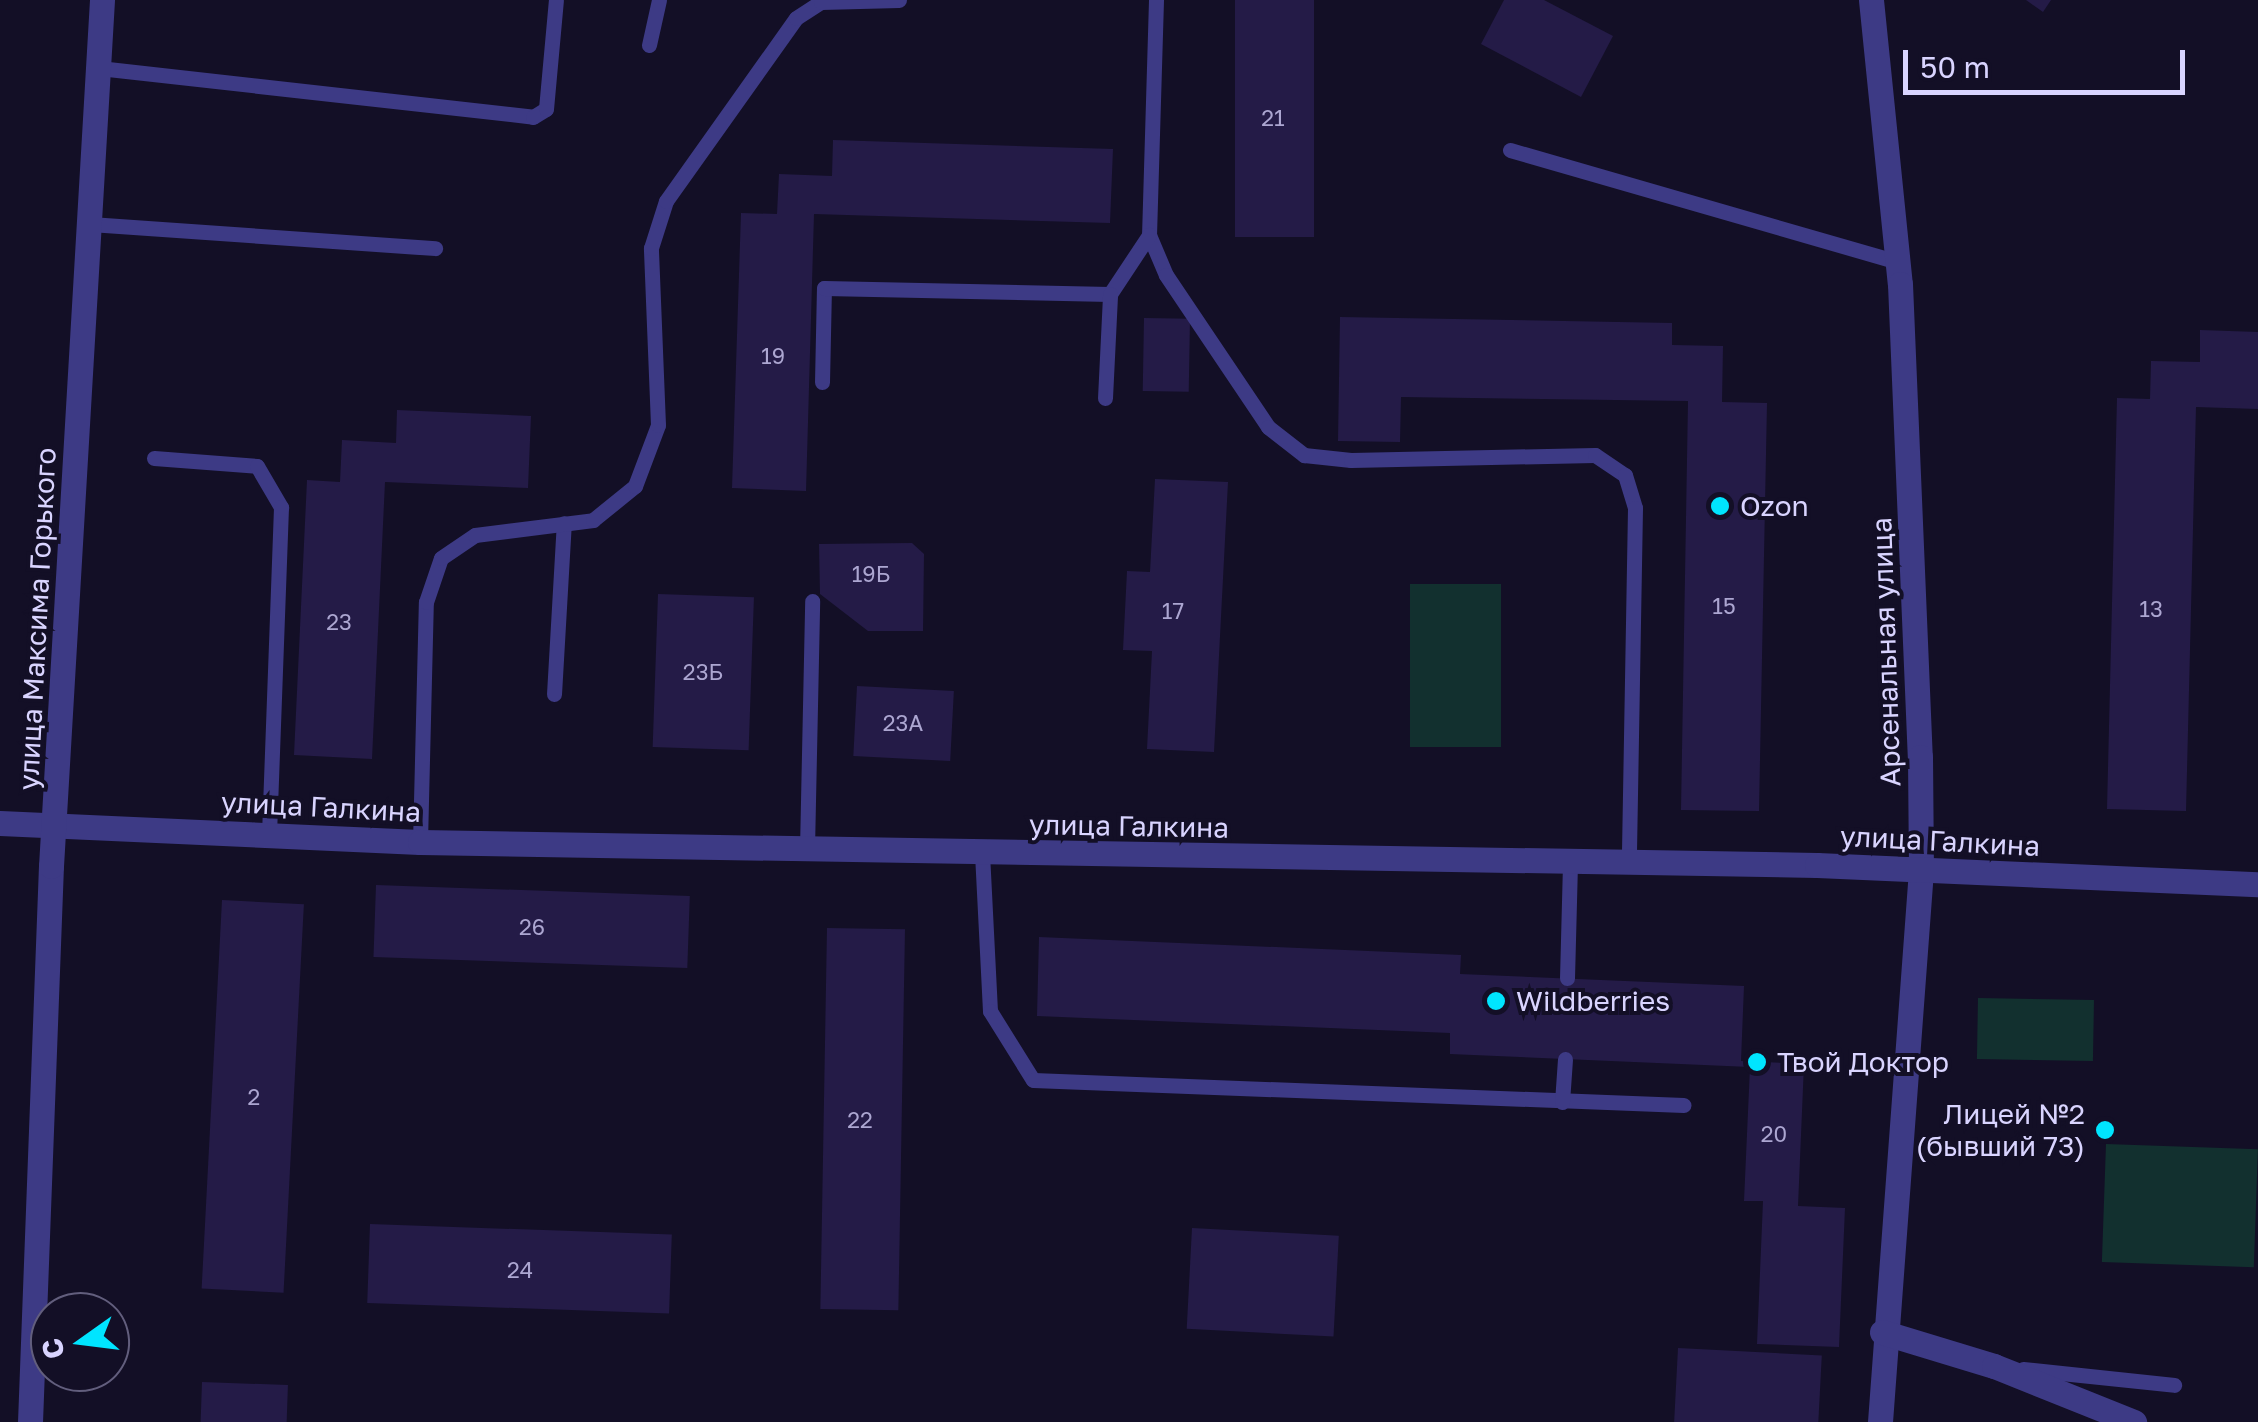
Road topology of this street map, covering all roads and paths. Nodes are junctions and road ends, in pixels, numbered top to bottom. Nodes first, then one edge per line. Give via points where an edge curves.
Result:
1 (102, 0) edge
2 (556, 0) edge
3 (659, 0) edge
4 (800, 0) edge
5 (898, 0) edge
6 (1156, 0) edge
7 (1871, 0) edge
8 (796, 18) junction
9 (649, 45) dead end
10 (98, 68) junction
11 (1510, 150) dead end
12 (90, 224) junction
13 (1149, 235) junction
14 (435, 248) dead end
15 (1897, 262) junction
16 (1110, 294) junction
17 (822, 382) dead end
18 (1106, 398) dead end
19 (154, 458) dead end
20 (564, 524) junction
21 (812, 602) dead end
22 (554, 694) dead end
23 (0, 823) edge
24 (56, 824) junction
25 (269, 834) junction
26 (420, 842) junction
27 (808, 849) junction
28 (982, 853) junction
29 (1570, 864) junction
30 (1629, 864) junction
31 (1921, 870) junction
32 (2258, 884) edge
33 (1567, 978) dead end
34 (1565, 1059) dead end
35 (1562, 1102) junction
36 (1684, 1105) dead end
37 (1882, 1332) junction
38 (1994, 1366) junction
39 (2174, 1385) dead end
40 (30, 1422) edge
41 (1880, 1422) edge
42 (2134, 1422) edge

1 - 10 street, улица Максима Горького
2 - 10 lane via 546,109 533,117
3 - 9 lane
4 - 8 lane
5 - 8 lane via 820,2
6 - 13 lane
7 - 15 street, Арсенальная улица
8 - 20 lane via 666,201 651,248 658,425 634,486 593,520
10 - 12 street, улица Максима Горького
11 - 15 lane
12 - 14 lane
12 - 24 street, улица Максима Горького
13 - 16 lane
13 - 30 lane via 1166,274 1268,427 1304,455 1595,455 1625,475 1635,522
15 - 31 street, Арсенальная улица via 1918,590
16 - 17 lane via 824,288
16 - 18 lane
19 - 25 lane via 257,466 281,507
20 - 22 lane
20 - 26 lane via 475,535 441,558 426,602
21 - 27 lane
23 - 24 street, улица Галкина
24 - 25 street, улица Галкина
24 - 40 street, улица Максима Горького
25 - 26 street, улица Галкина
26 - 27 street, улица Галкина
27 - 28 street, улица Галкина
28 - 29 street, улица Галкина
28 - 35 lane via 990,1011 1033,1080
29 - 30 street, улица Галкина
29 - 33 lane
30 - 31 street, улица Галкина
31 - 32 street, улица Галкина
31 - 37 street, Арсенальная улица
34 - 35 lane
35 - 36 lane
37 - 38 street
37 - 41 street, Арсенальная улица
38 - 39 lane
38 - 42 street

